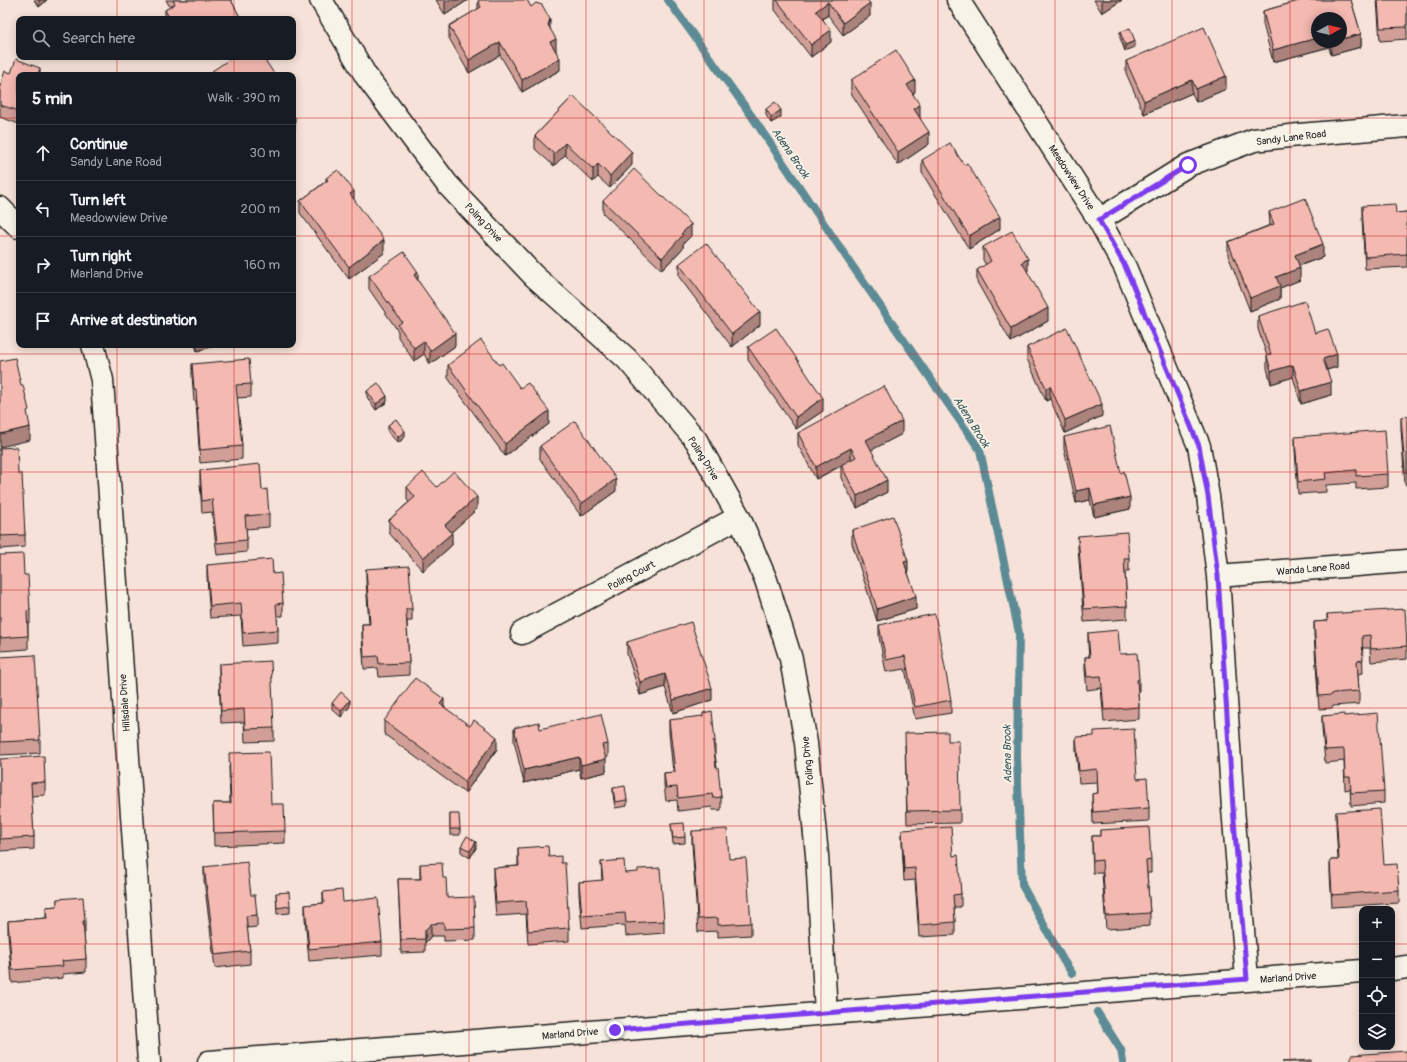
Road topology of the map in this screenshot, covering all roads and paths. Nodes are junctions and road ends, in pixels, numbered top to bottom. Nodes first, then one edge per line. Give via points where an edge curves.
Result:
1 (321, 0) edge
2 (958, 0) edge
3 (1407, 126) edge
4 (0, 208) edge
5 (1099, 220) junction
6 (16, 224) edge
7 (94, 348) edge
8 (739, 517) junction
9 (1407, 561) edge
10 (1218, 576) junction
11 (522, 633) dead end
12 (1407, 967) edge
13 (1395, 969) edge
14 (1359, 971) edge
15 (1247, 979) junction
16 (826, 1013) junction
17 (148, 1062) edge
18 (208, 1062) edge

1 - 8 street, Poling Drive via 366,76 447,184 534,276 627,359 696,440
2 - 5 street, Meadowview Drive
3 - 5 street, Sandy Lane Road via 1254,140 1188,165
4 - 6 street
5 - 10 street, Meadowview Drive via 1125,266 1199,446
7 - 17 street, Hillsdale Drive via 102,380
8 - 11 street, Poling Court
8 - 16 street, Poling Drive via 766,580 791,659 806,743 817,855
9 - 10 street, Wanda Lane Road
10 - 15 street, Meadowview Drive
12 - 13 street
14 - 15 street, Marland Drive
15 - 16 street, Marland Drive
16 - 18 street, Marland Drive

